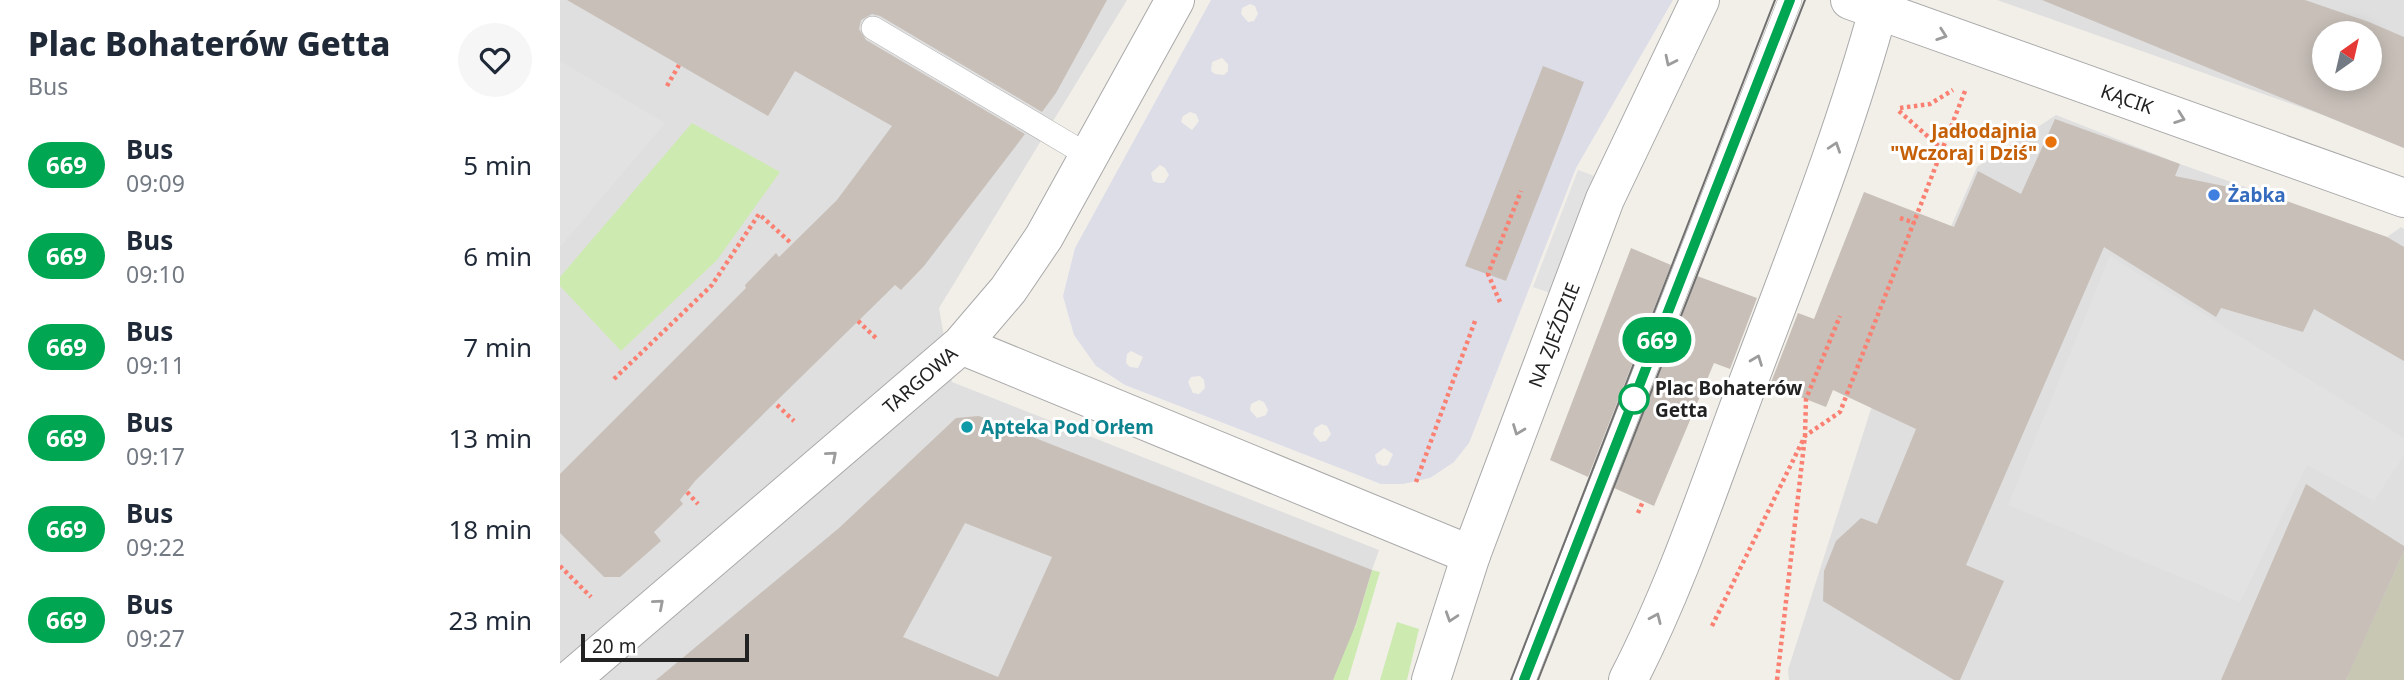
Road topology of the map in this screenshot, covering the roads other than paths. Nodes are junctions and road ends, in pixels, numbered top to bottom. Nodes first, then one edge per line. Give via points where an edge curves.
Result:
1 (1175, 0) edge
2 (1700, 0) edge
3 (1790, 0) edge
4 (1869, 4) edge
5 (873, 28) dead end
6 (1089, 156) junction
7 (2404, 198) edge
8 (961, 345) junction
9 (1471, 555) junction
10 (570, 680) edge
11 (1431, 680) edge
12 (1524, 680) edge
13 (1628, 680) edge

1 - 6 street, TARGOWA
2 -> 9 street, NA ZJEŹDZIE via 1605,199
3 - 12 lane
4 -> 7 street, KĄCIK
13 -> 4 street via 1684,555 1809,221
5 - 6 lane
6 - 8 street, TARGOWA via 1044,237 1008,290
8 - 9 street
10 -> 8 street, TARGOWA
9 -> 11 street, NA ZJEŹDZIE

